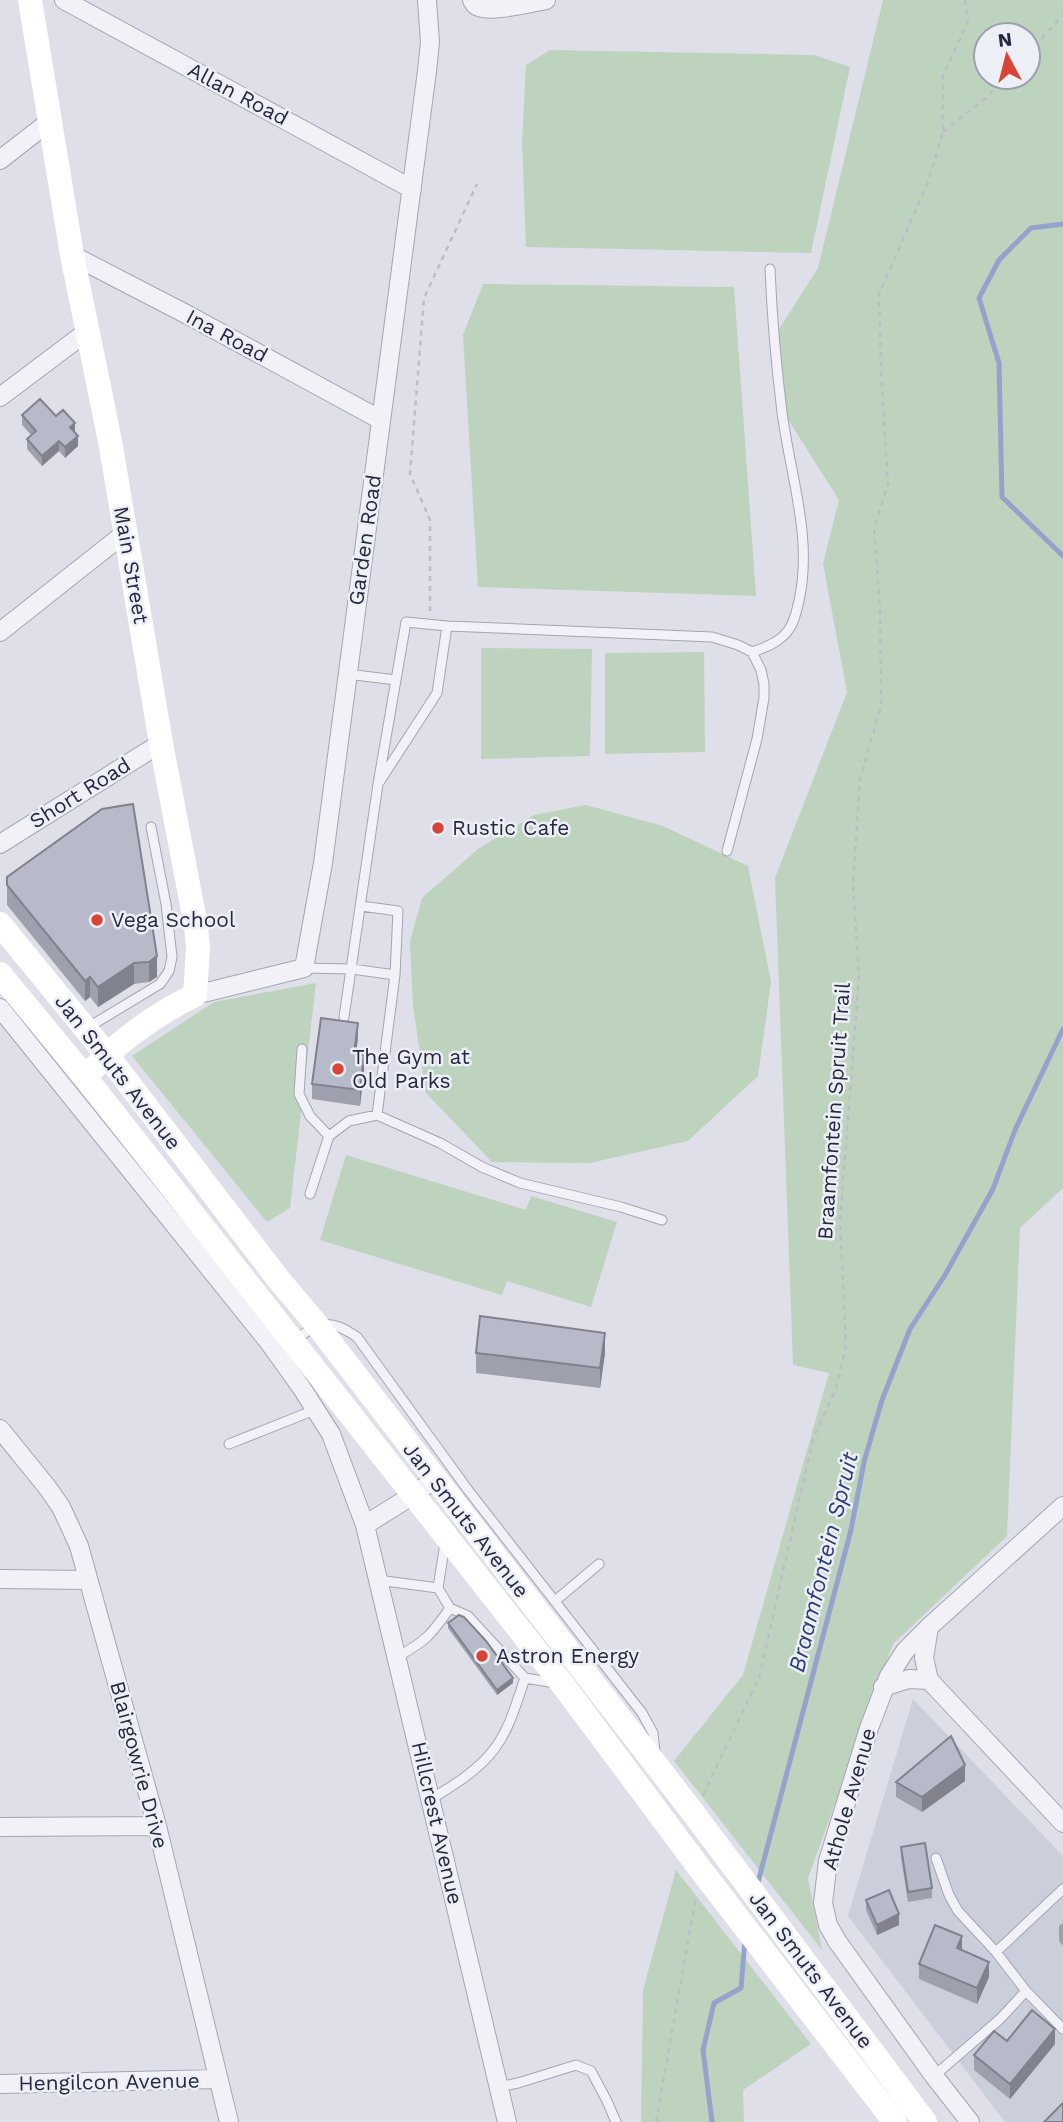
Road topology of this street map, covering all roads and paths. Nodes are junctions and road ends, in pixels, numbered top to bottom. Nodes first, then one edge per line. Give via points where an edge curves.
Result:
1 (30, 0) edge
2 (64, 0) edge
3 (427, 0) edge
4 (472, 0) edge
5 (547, 0) edge
6 (965, 0) edge
7 (1063, 15) edge
8 (1042, 38) edge
9 (993, 91) edge
10 (50, 121) junction
11 (943, 132) junction
12 (0, 160) edge
13 (477, 184) dead end
14 (412, 189) junction
15 (72, 255) junction
16 (770, 269) dead end
17 (89, 330) junction
18 (0, 397) edge
19 (381, 420) junction
20 (125, 533) junction
21 (430, 624) junction
22 (447, 626) junction
23 (0, 632) edge
24 (752, 652) junction
25 (347, 674) junction
26 (396, 680) junction
27 (161, 743) junction
28 (379, 784) junction
29 (151, 827) dead end
30 (0, 844) edge
31 (727, 851) dead end
32 (191, 899) junction
33 (166, 904) junction
34 (361, 906) junction
35 (0, 924) edge
36 (304, 968) junction
37 (352, 969) junction
38 (0, 974) edge
39 (395, 975) junction
40 (195, 995) junction
41 (0, 1008) edge
42 (344, 1017) dead end
43 (85, 1029) junction
44 (302, 1049) dead end
45 (107, 1055) junction
46 (85, 1077) junction
47 (377, 1115) junction
48 (329, 1136) junction
49 (310, 1194) dead end
50 (662, 1220) dead end
51 (317, 1325) junction
52 (292, 1341) junction
53 (317, 1409) junction
54 (0, 1429) edge
55 (229, 1444) dead end
56 (435, 1479) junction
57 (413, 1495) junction
58 (1063, 1506) edge
59 (365, 1525) junction
60 (446, 1538) junction
61 (599, 1564) dead end
62 (0, 1578) edge
63 (88, 1580) junction
64 (378, 1580) junction
65 (438, 1588) junction
66 (555, 1601) junction
67 (450, 1608) junction
68 (929, 1627) junction
69 (397, 1657) junction
70 (525, 1678) junction
71 (929, 1680) junction
72 (563, 1685) junction
73 (883, 1687) junction
74 (652, 1760) junction
75 (431, 1799) junction
76 (694, 1814) junction
77 (1063, 1823) edge
78 (157, 1826) junction
79 (0, 1827) edge
80 (936, 1858) dead end
81 (707, 1878) junction
82 (1063, 1889) edge
83 (996, 1952) junction
84 (1026, 1991) junction
85 (1063, 2029) edge
86 (934, 2076) junction
87 (218, 2079) junction
88 (0, 2084) edge
89 (499, 2087) junction
90 (229, 2122) edge
91 (507, 2122) edge
92 (615, 2122) edge
93 (656, 2122) edge
94 (895, 2122) edge
95 (925, 2122) edge
96 (970, 2122) edge

1 - 10 main road, Main Street
2 - 14 street, Allan Road
3 - 14 street, Garden Road via 429,55
4 - 5 street via 482,9
6 - 11 path, Braamfontein Spruit Trail via 968,21 943,76
7 - 8 path
9 - 11 path
10 - 12 street
10 - 15 main road, Main Street
11 - 76 path, Braamfontein Spruit Trail via 928,182 879,294 888,484 874,528 881,706 860,779 853,885 859,977 840,1222 846,1346 836,1388 813,1439 759,1678
13 - 21 path via 424,298 410,474 430,520
14 - 19 street, Garden Road
15 - 17 main road, Main Street
15 - 19 street, Ina Road
16 - 24 lane via 773,340 803,533 804,578 791,627 781,639
17 - 18 street
17 - 20 main road, Main Street
19 - 25 street, Garden Road
20 - 23 street
20 - 27 main road, Main Street
21 - 22 lane
21 - 26 lane via 406,622
22 - 24 lane via 712,637
22 - 28 lane via 437,693
24 - 31 lane via 761,670 764,698
25 - 26 lane
25 - 36 street, Garden Road via 323,863
26 - 28 lane
27 - 30 street, Short Road
27 - 32 main road, Main Street
28 - 34 lane
29 - 33 lane
32 - 33 lane
32 - 40 main road, Main Street via 198,948
33 - 43 lane via 172,957 166,978
34 - 37 lane
34 - 39 lane via 398,911
35 - 43 main road, Jan Smuts Avenue
36 - 37 lane
36 - 40 street
37 - 39 lane
37 - 42 lane
38 - 46 main road, Jan Smuts Avenue
39 - 47 lane
40 - 45 main road via 162,1013
41 - 53 street via 268,1341
43 - 45 main road, Jan Smuts Avenue
44 - 48 lane via 299,1094 310,1116
45 - 46 main road
45 - 51 main road, Jan Smuts Avenue
46 - 52 main road, Jan Smuts Avenue
47 - 48 lane via 349,1121
47 - 50 lane via 520,1183
48 - 49 lane
51 - 52 lane
51 - 56 main road, Jan Smuts Avenue
51 - 66 lane via 339,1325 357,1337
52 - 57 main road, Jan Smuts Avenue
53 - 55 lane
53 - 59 street, Hillcrest Avenue
54 - 63 street, Blairgowrie Drive via 61,1507
56 - 57 street
56 - 74 main road, Jan Smuts Avenue
57 - 59 street
57 - 60 main road, Jan Smuts Avenue
58 - 68 street, Athole Avenue
59 - 64 street, Hillcrest Avenue
60 - 65 lane
60 - 72 main road, Jan Smuts Avenue
61 - 66 lane
62 - 63 street
63 - 78 street, Blairgowrie Drive
64 - 65 lane
64 - 69 street, Hillcrest Avenue
65 - 67 lane
66 - 74 lane via 642,1713 653,1733
67 - 69 lane via 432,1634
67 - 70 lane via 474,1621
68 - 71 street via 924,1658
68 - 73 street, Athole Avenue via 901,1657
69 - 75 street, Hillcrest Avenue
70 - 72 lane
70 - 75 lane via 495,1748
71 - 73 street via 909,1679
71 - 77 street
72 - 81 main road, Jan Smuts Avenue
73 - 86 street, Athole Avenue via 828,1861 823,1903 837,1941
74 - 76 main road, Jan Smuts Avenue
75 - 89 street, Hillcrest Avenue
76 - 95 main road, Jan Smuts Avenue
78 - 79 street
78 - 87 street, Blairgowrie Drive
80 - 83 lane via 958,1910
81 - 93 path
81 - 94 main road, Jan Smuts Avenue
82 - 83 lane
83 - 84 lane
84 - 85 lane
84 - 86 lane
86 - 96 street, Athole Avenue
87 - 88 street, Hengilcon Avenue
87 - 90 street, Blairgowrie Drive
89 - 91 street, Hillcrest Avenue
89 - 92 lane via 576,2065 591,2071

